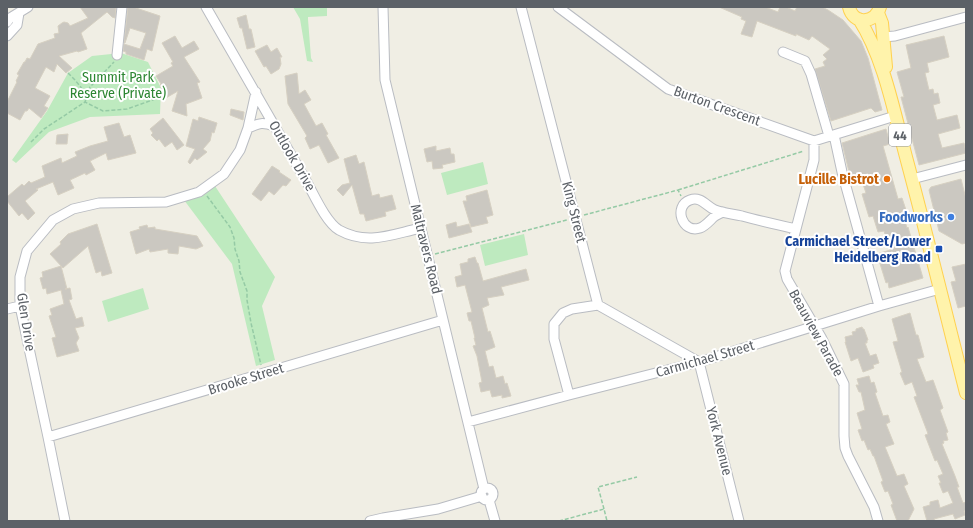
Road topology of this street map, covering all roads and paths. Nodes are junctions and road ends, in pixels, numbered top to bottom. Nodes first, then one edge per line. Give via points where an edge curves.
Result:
1 (28, 7) edge
2 (122, 7) edge
3 (206, 7) edge
4 (383, 7) edge
5 (521, 7) edge
6 (558, 7) edge
7 (847, 8) edge
8 (880, 9) edge
9 (19, 13) junction
10 (966, 17) edge
11 (859, 19) junction
12 (7, 22) edge
13 (7, 36) edge
14 (883, 37) junction
15 (783, 52) dead end
16 (117, 55) joint
17 (68, 73) dead end
18 (256, 92) junction
19 (889, 92) junction
20 (87, 95) junction
21 (158, 98) dead end
22 (85, 102) junction
23 (895, 116) junction
24 (274, 126) junction
25 (248, 128) junction
26 (831, 135) junction
27 (814, 141) junction
28 (31, 142) dead end
29 (804, 151) dead end
30 (966, 165) edge
31 (912, 179) junction
32 (678, 190) junction
33 (206, 195) dead end
34 (685, 203) junction
35 (723, 212) junction
36 (575, 218) junction
37 (421, 228) junction
38 (796, 229) junction
39 (428, 256) junction
40 (940, 289) junction
41 (598, 305) junction
42 (20, 306) junction
43 (879, 306) junction
44 (7, 309) edge
45 (443, 320) junction
46 (815, 326) junction
47 (699, 362) junction
48 (261, 365) dead end
49 (966, 392) edge
50 (569, 394) junction
51 (468, 422) junction
52 (48, 437) junction
53 (637, 477) dead end
54 (485, 495) junction
55 (604, 509) junction
56 (65, 521) edge
57 (370, 521) edge
58 (495, 521) edge
59 (559, 521) edge
60 (607, 521) edge
61 (739, 521) edge
62 (878, 521) edge

1 - 9 street
2 - 16 street
3 - 18 street, Outlook Drive
4 - 37 street, Maltravers Road via 385,80
5 - 36 street, King Street
6 - 27 street, Burton Crescent via 668,89
7 - 11 main road, 44
8 - 11 main road, 44 via 870,20
8 - 14 main road, 44
9 - 12 street
9 - 13 street via 16,25
10 - 14 street
11 - 19 main road, 44 via 877,55
14 - 19 main road, 44
15 - 26 street via 805,61
16 - 20 path via 112,65 90,87
17 - 20 path
18 - 24 street, Outlook Drive
18 - 25 street, Glen Drive
19 - 23 main road, 44
20 - 22 path
21 - 22 path via 128,109 103,111
22 - 28 path via 44,129
23 - 26 street
23 - 31 main road, 44
24 - 25 street via 264,123
24 - 37 street, Outlook Drive via 328,219 337,229 372,239
25 - 42 street, Glen Drive via 240,150 224,174 199,192 166,202 99,203 73,209 53,220 27,251 20,277
26 - 27 street
26 - 43 street
27 - 38 street, Beauview Parade via 814,160
29 - 32 path
30 - 31 street
31 - 40 main road, 44
32 - 34 path
32 - 36 path
33 - 48 path via 230,227 234,238
34 - 35 street via 699,199
34 - 35 street via 680,214 684,224 691,228 701,228
35 - 38 street
36 - 39 path
36 - 41 street, King Street
37 - 39 street, Maltravers Road
38 - 46 street, Beauview Parade via 785,270 787,279
39 - 45 street, Maltravers Road
40 - 43 street, Carmichael Street
40 - 49 main road, 44
41 - 47 street
41 - 50 street via 572,309 564,313 554,324 554,339
42 - 44 street
42 - 52 street, Glen Drive
43 - 46 street, Carmichael Street
45 - 51 street, Maltravers Road
45 - 52 street, Brooke Street
46 - 47 street, Carmichael Street
46 - 62 street, Beauview Parade via 844,384 845,448 874,507
47 - 50 street, Carmichael Street
47 - 61 street, York Avenue
50 - 51 street, Carmichael Street
51 - 54 street, Maltravers Road
52 - 56 street, Glen Drive
53 - 55 path via 598,486
54 - 57 street via 438,509
54 - 58 street, Maltravers Road
55 - 59 path
55 - 60 path

